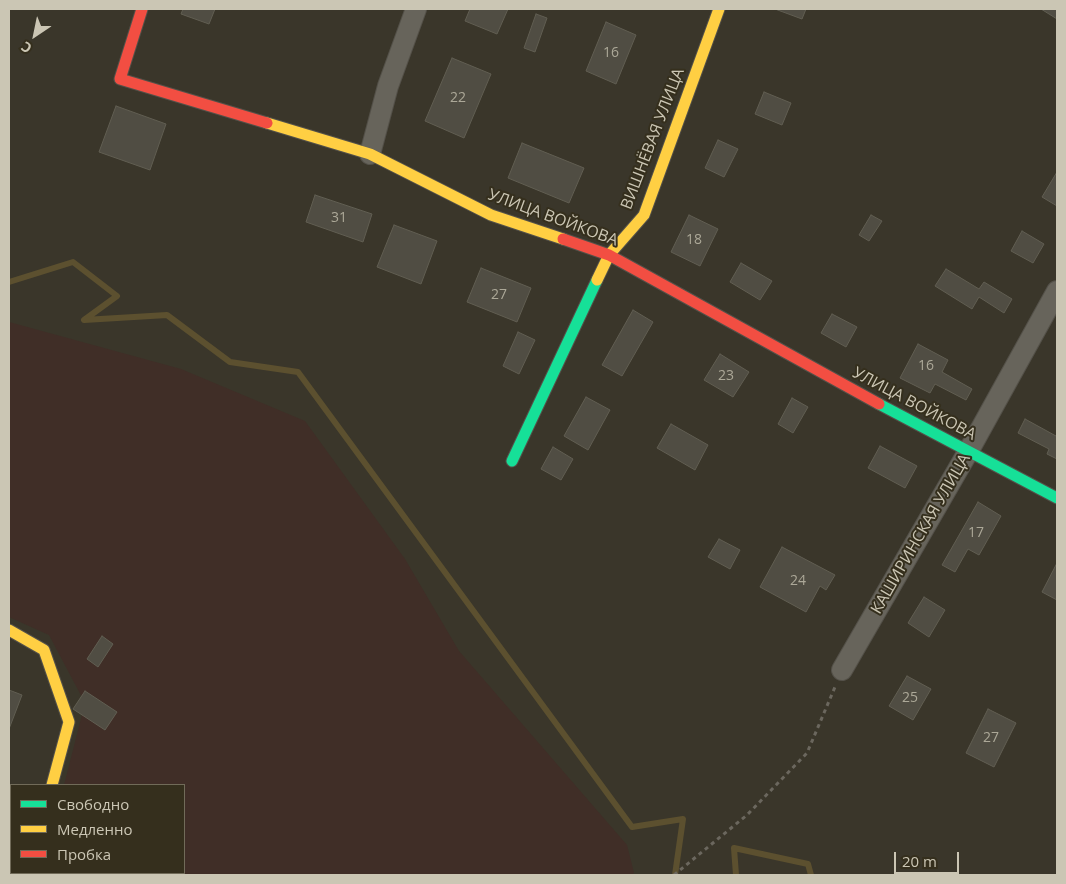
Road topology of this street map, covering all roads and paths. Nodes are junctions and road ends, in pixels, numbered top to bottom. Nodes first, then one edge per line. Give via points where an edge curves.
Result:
1 (142, 9) edge
2 (416, 9) edge
3 (718, 9) edge
4 (370, 154) junction
5 (609, 255) junction
6 (1057, 291) edge
7 (968, 452) junction
8 (512, 462) dead end
9 (1057, 498) edge
10 (9, 630) edge
11 (842, 670) joint
12 (52, 784) edge
13 (674, 875) edge

1 - 4 street, УЛИЦА ВОЙКОВА via 120,79
2 - 4 street via 388,86
3 - 5 street, ВИШНЁВАЯ УЛИЦА via 644,215
4 - 5 street, УЛИЦА ВОЙКОВА via 491,215
5 - 7 street, УЛИЦА ВОЙКОВА
5 - 8 street, ВИШНЁВАЯ УЛИЦА
6 - 7 street, КАШИРИНСКАЯ УЛИЦА
7 - 9 street, УЛИЦА ВОЙКОВА
7 - 11 street, КАШИРИНСКАЯ УЛИЦА
10 - 12 street via 44,650 69,722
11 - 13 path via 807,753 747,815

